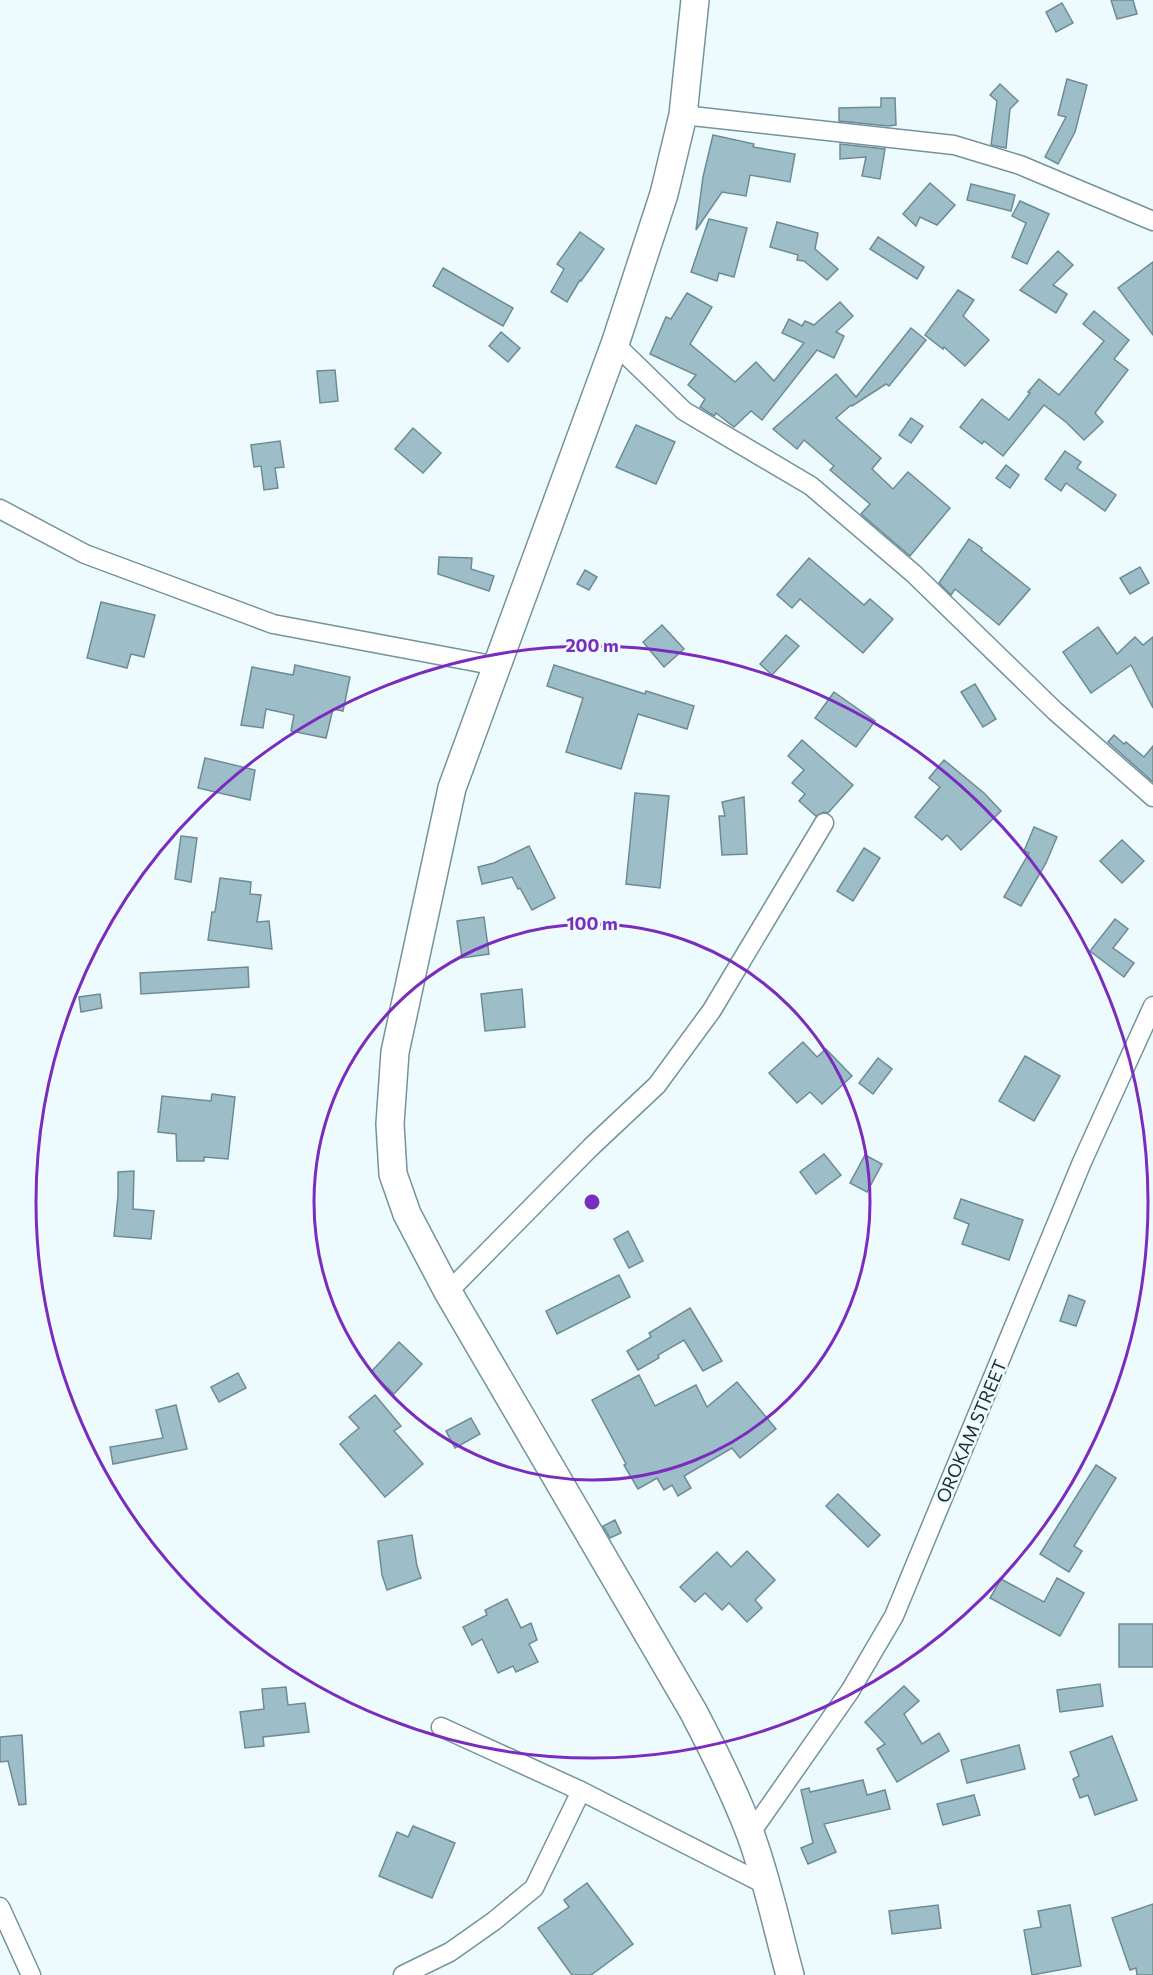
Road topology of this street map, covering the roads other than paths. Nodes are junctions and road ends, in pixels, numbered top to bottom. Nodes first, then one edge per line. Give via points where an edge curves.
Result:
1 (695, 0) edge
2 (683, 115) junction
3 (1153, 221) edge
4 (615, 344) junction
5 (0, 509) edge
6 (497, 666) junction
7 (1153, 796) edge
8 (824, 823) dead end
9 (1153, 1006) edge
10 (448, 1292) junction
11 (441, 1728) dead end
12 (581, 1791) junction
13 (750, 1834) junction
14 (766, 1885) junction
15 (0, 1907) edge
16 (31, 1975) edge
17 (403, 1975) edge
18 (789, 1975) edge

1 - 2 main road
2 - 3 street via 954,145 1020,165
2 - 4 main road via 664,194
4 - 6 main road
4 - 7 street via 684,411 811,486 914,574 1054,711
5 - 6 street via 85,554 273,624
6 - 10 main road via 452,788 395,1052 390,1124 393,1174 407,1214
8 - 10 street via 712,1010 657,1085
9 - 13 street, OROKAM STREET via 1082,1162 894,1617 850,1691
10 - 13 main road via 693,1711
11 - 12 street
12 - 14 street
12 - 17 street via 534,1887 494,1922 450,1952
13 - 14 main road
14 - 18 main road
15 - 16 street

